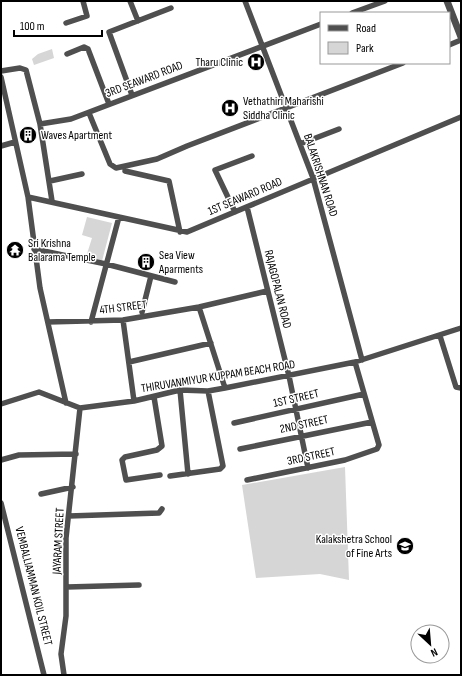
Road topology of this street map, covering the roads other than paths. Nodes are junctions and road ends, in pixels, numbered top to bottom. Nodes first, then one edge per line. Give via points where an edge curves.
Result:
1 (83, 1) edge
2 (130, 1) edge
3 (245, 1) edge
4 (385, 1) edge
5 (447, 1) edge
6 (171, 8) dead end
7 (355, 12) edge
8 (138, 20) junction
9 (66, 23) dead end
10 (320, 24) edge
11 (461, 37) edge
12 (461, 40) edge
13 (450, 45) edge
14 (262, 47) junction
15 (67, 54) dead end
16 (400, 64) edge
17 (1, 71) edge
18 (1, 77) edge
19 (132, 95) junction
20 (109, 104) junction
21 (286, 108) junction
22 (89, 113) junction
23 (461, 117) edge
24 (40, 124) junction
25 (340, 129) dead end
26 (15, 142) junction
27 (300, 144) junction
28 (1, 146) edge
29 (252, 156) dead end
30 (125, 171) dead end
31 (82, 174) dead end
32 (313, 178) junction
33 (50, 181) junction
34 (28, 197) junction
35 (52, 201) junction
36 (247, 207) junction
37 (235, 212) junction
38 (119, 217) junction
39 (180, 232) junction
40 (34, 249) junction
41 (106, 264) junction
42 (151, 276) junction
43 (175, 282) dead end
44 (268, 291) junction
45 (199, 307) junction
46 (142, 312) dead end
47 (123, 320) junction
48 (48, 322) junction
49 (91, 322) junction
50 (461, 328) edge
51 (440, 336) junction
52 (211, 343) junction
53 (362, 360) junction
54 (129, 362) junction
55 (355, 362) junction
56 (289, 376) junction
57 (225, 388) junction
58 (459, 388) edge
59 (180, 390) junction
60 (208, 390) junction
61 (364, 394) junction
62 (154, 397) junction
63 (134, 401) junction
64 (66, 403) junction
65 (1, 404) edge
66 (80, 408) junction
67 (296, 409) junction
68 (372, 422) junction
69 (234, 423) dead end
70 (302, 436) junction
71 (240, 449) dead end
72 (76, 454) junction
73 (1, 460) edge
74 (308, 468) junction
75 (188, 474) junction
76 (160, 475) dead end
77 (170, 476) dead end
78 (247, 480) dead end
79 (73, 487) junction
80 (41, 494) dead end
81 (1, 503) edge
82 (162, 509) dead end
83 (69, 516) junction
84 (4, 524) edge
85 (139, 585) dead end
86 (67, 587) junction
87 (44, 675) edge
88 (64, 675) edge

1 - 9 street via 87,16
2 - 8 street
3 - 14 street, BALAKRISHNAN ROAD
4 - 7 street
5 - 11 street
6 - 8 street
8 - 19 street via 109,34
10 - 14 street, 3RD SEAWARD ROAD
12 - 13 street
14 - 19 street, 3RD SEAWARD ROAD
14 - 21 street, BALAKRISHNAN ROAD
15 - 20 street via 84,47 88,49
16 - 21 street
17 - 24 street via 20,68 26,70
18 - 26 street
19 - 20 street, 3RD SEAWARD ROAD
20 - 22 street, 3RD SEAWARD ROAD
21 - 22 street via 157,159 116,168 111,167
21 - 27 street, BALAKRISHNAN ROAD
22 - 24 street, 3RD SEAWARD ROAD via 72,119
23 - 32 street, 1ST SEAWARD ROAD
24 - 33 street
25 - 27 street
26 - 28 street
26 - 34 street
27 - 32 street, BALAKRISHNAN ROAD
29 - 37 street via 215,170
30 - 39 street via 169,181
31 - 33 street
32 - 36 street, 1ST SEAWARD ROAD
32 - 53 street, BALAKRISHNAN ROAD
33 - 35 street
34 - 35 street, 1ST SEAWARD ROAD
34 - 40 street
35 - 38 street, 1ST SEAWARD ROAD
36 - 37 street, 1ST SEAWARD ROAD
36 - 44 street, RAJAGOPALAN ROAD
37 - 39 street, 1ST SEAWARD ROAD via 187,232
38 - 39 street, 1ST SEAWARD ROAD
38 - 41 street
40 - 41 street
40 - 48 street
41 - 42 street
41 - 49 street
42 - 43 street
42 - 46 street
44 - 45 street, 4TH STREET
44 - 56 street, RAJAGOPALAN ROAD
45 - 47 street, 4TH STREET
45 - 52 street
47 - 49 street, 4TH STREET
47 - 54 street
48 - 49 street, 4TH STREET
48 - 64 street
50 - 51 street, THIRUVANMIYUR KUPPAM BEACH ROAD
51 - 53 street, THIRUVANMIYUR KUPPAM BEACH ROAD
51 - 58 street
52 - 54 street
52 - 57 street
53 - 55 street, THIRUVANMIYUR KUPPAM BEACH ROAD
54 - 63 street
55 - 56 street, THIRUVANMIYUR KUPPAM BEACH ROAD
55 - 61 street
56 - 57 street, THIRUVANMIYUR KUPPAM BEACH ROAD
56 - 67 street, RAJAGOPALAN ROAD
57 - 60 street, THIRUVANMIYUR KUPPAM BEACH ROAD
59 - 60 street, THIRUVANMIYUR KUPPAM BEACH ROAD
59 - 62 street, THIRUVANMIYUR KUPPAM BEACH ROAD
59 - 75 street
60 - 75 street via 224,466 220,469
61 - 67 street, 1ST STREET
61 - 68 street
62 - 63 street, THIRUVANMIYUR KUPPAM BEACH ROAD
62 - 76 street via 162,446 157,450 125,457 122,460 126,480
63 - 66 street, THIRUVANMIYUR KUPPAM BEACH ROAD
64 - 65 street, THIRUVANMIYUR KUPPAM BEACH ROAD via 40,392
64 - 66 street, THIRUVANMIYUR KUPPAM BEACH ROAD
66 - 72 street, JAYARAM STREET
67 - 69 street, 1ST STREET
67 - 70 street, RAJAGOPALAN ROAD
68 - 70 street, 2ND STREET
68 - 74 street, 3RD STREET via 378,448 345,460
70 - 71 street, 2ND STREET
70 - 74 street, RAJAGOPALAN ROAD
72 - 73 street via 19,455
72 - 79 street, JAYARAM STREET
74 - 78 street, 3RD STREET
75 - 77 street
79 - 80 street
79 - 83 street, JAYARAM STREET
81 - 84 street, VEMBALLIAMMAN KOIL STREET
82 - 83 street via 158,513
83 - 86 street, JAYARAM STREET via 66,538
84 - 87 street, VEMBALLIAMMAN KOIL STREET
85 - 86 street
86 - 88 street, JAYARAM STREET via 61,654

